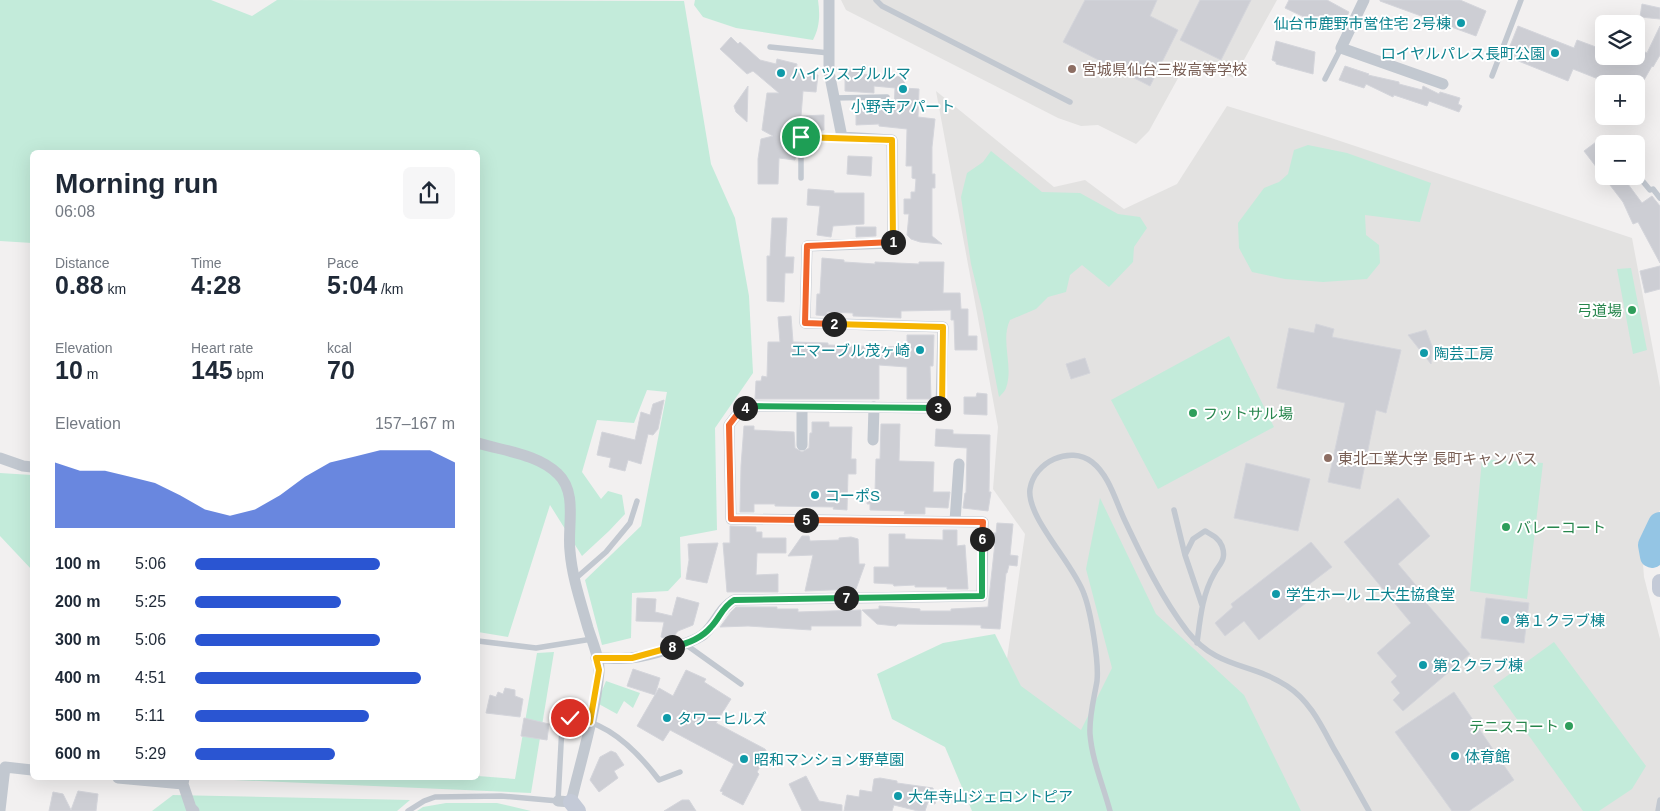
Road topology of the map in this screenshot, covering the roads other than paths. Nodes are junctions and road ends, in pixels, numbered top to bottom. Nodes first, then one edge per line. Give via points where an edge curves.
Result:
1 (829, 0) edge
2 (876, 0) edge
3 (1364, 0) edge
4 (1521, 0) edge
5 (770, 47) dead end
6 (1341, 48) junction
7 (829, 53) junction
8 (1492, 76) dead end
9 (1325, 79) dead end
10 (1443, 84) dead end
11 (887, 97) dead end
12 (834, 98) junction
13 (1070, 102) dead end
14 (842, 137) junction
15 (801, 178) dead end
16 (1645, 184) edge
17 (1660, 198) edge
18 (802, 407) junction
19 (874, 408) junction
20 (873, 440) dead end
21 (480, 444) edge
22 (802, 446) dead end
23 (0, 458) edge
24 (959, 464) dead end
25 (30, 467) edge
26 (637, 501) dead end
27 (1174, 510) dead end
28 (956, 521) junction
29 (1185, 555) junction
30 (575, 579) junction
31 (1660, 582) edge
32 (1660, 589) edge
33 (1202, 606) junction
34 (592, 639) junction
35 (480, 641) edge
36 (1197, 643) junction
37 (685, 644) junction
38 (596, 658) junction
39 (741, 684) dead end
40 (590, 722) junction
41 (30, 770) edge
42 (680, 772) dead end
43 (162, 780) edge
44 (184, 781) edge
45 (1660, 800) edge
46 (569, 805) edge
47 (0, 810) edge
48 (194, 811) edge
49 (408, 811) edge
50 (1110, 811) edge
51 (1368, 811) edge
52 (1658, 811) edge

1 - 7 street
2 - 13 lane via 882,6
3 - 6 street
4 - 8 lane
5 - 7 lane
6 - 9 lane
6 - 10 street
7 - 12 street
11 - 12 lane
12 - 14 street
14 - 15 lane via 801,137
14 - 19 street via 892,140 893,243 807,246 805,323 943,327 942,408
16 - 17 lane
18 - 19 street
18 - 22 street
18 - 28 street via 749,406 739,412 729,425 731,519
19 - 20 street
21 - 30 street via 541,460 560,475 569,493 569,550
23 - 25 street
24 - 28 street
26 - 30 lane via 630,523 606,552
27 - 29 lane
28 - 37 street via 983,522 982,596 734,600 725,605 712,627 698,639
29 - 33 lane
29 - 33 lane via 1193,539 1205,531 1223,546 1224,561 1214,574
30 - 34 street
31 - 32 street
33 - 36 lane
34 - 35 lane via 536,648
34 - 38 street
36 - 50 lane via 1160,592 1099,469 1079,455 1060,456 1042,467 1030,488 1031,502 1080,584 1087,603 1098,666 1090,732 1095,762
36 - 51 lane via 1209,653 1266,675 1300,696 1317,719
37 - 38 street via 632,658
37 - 39 lane
38 - 40 street via 599,670
40 - 42 lane via 623,741 659,780
40 - 46 street
40 - 46 lane via 570,718 562,726
41 - 47 street via 5,767
43 - 44 street
44 - 48 street
45 - 52 lane
46 - 49 lane via 501,796 436,796

